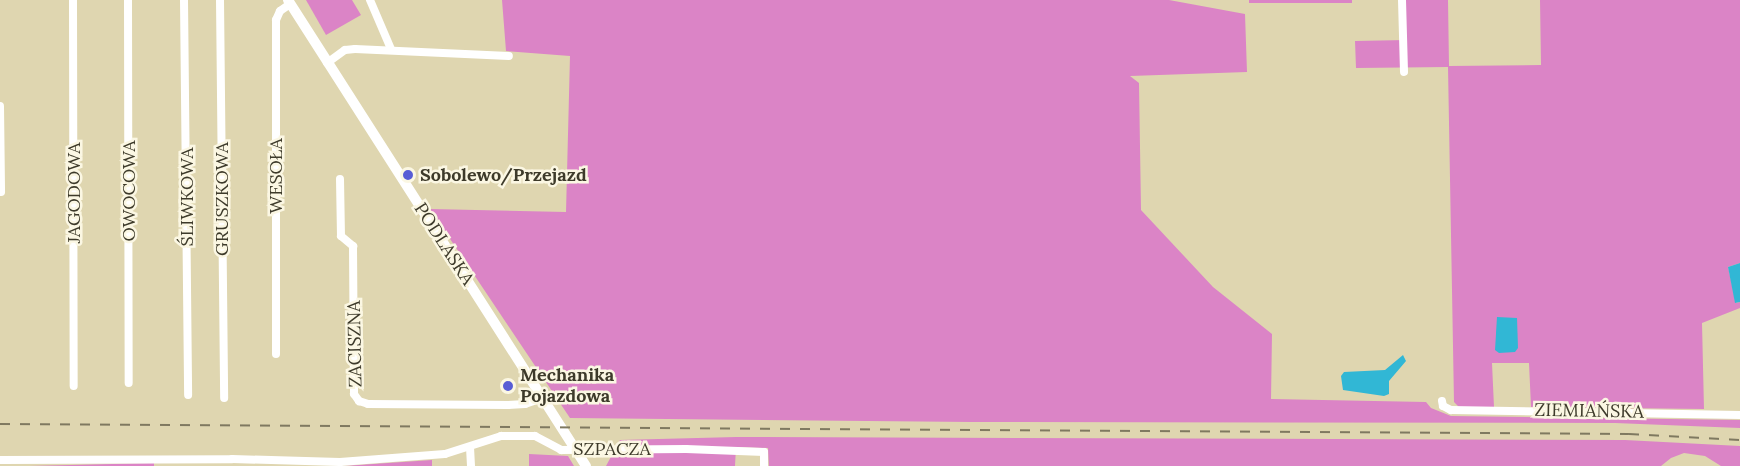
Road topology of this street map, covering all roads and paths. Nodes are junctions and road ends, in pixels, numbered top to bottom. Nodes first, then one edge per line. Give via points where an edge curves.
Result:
1 (73, 0) edge
2 (128, 0) edge
3 (184, 0) edge
4 (220, 0) edge
5 (370, 0) edge
6 (1402, 0) edge
7 (289, 2) edge
8 (391, 49) junction
9 (509, 56) dead end
10 (327, 63) junction
11 (1404, 72) dead end
12 (0, 106) edge
13 (340, 179) dead end
14 (1, 192) edge
15 (276, 354) dead end
16 (129, 383) dead end
17 (74, 387) dead end
18 (188, 394) dead end
19 (542, 398) junction
20 (224, 399) dead end
21 (1442, 401) dead end
22 (1740, 415) edge
23 (470, 447) junction
24 (574, 448) junction
25 (0, 460) edge
26 (162, 463) edge
27 (471, 466) edge
28 (586, 466) edge
29 (764, 466) edge

1 - 17 street, JAGODOWA
2 - 16 street, OWOCOWA
3 - 18 street, ŚLIWKOWA
4 - 20 street, GRUSZKOWA
5 - 8 street
6 - 11 street
7 - 10 street, PODLASKA
7 - 15 street, WESOŁA via 276,20
8 - 9 street
8 - 10 street via 345,50
10 - 19 street, PODLASKA
12 - 14 street
13 - 19 street, ZACISZNA via 341,236 353,246 354,394 359,400 368,404 510,405
19 - 24 street, PODLASKA
21 - 22 street, ZIEMIAŃSKA via 1450,410
23 - 24 street, SZPACZA via 501,436 535,436 561,450
23 - 26 street, SZPACZA via 406,459
23 - 27 street
24 - 28 street, PODLASKA
24 - 29 street, SZPACZA via 764,452
25 - 26 street, SZPACZA

